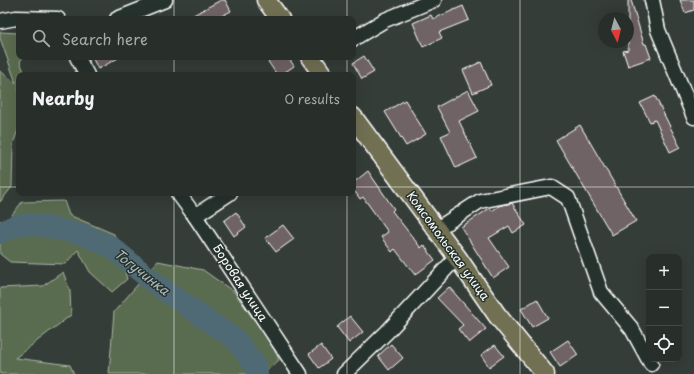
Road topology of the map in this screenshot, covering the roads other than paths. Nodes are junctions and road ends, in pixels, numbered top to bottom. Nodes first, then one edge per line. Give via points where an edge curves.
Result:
1 (165, 0) edge
2 (266, 0) edge
3 (434, 0) edge
4 (652, 0) edge
5 (125, 16) edge
6 (278, 16) edge
7 (16, 18) edge
8 (0, 21) edge
9 (356, 38) edge
10 (79, 60) edge
11 (85, 72) edge
12 (694, 116) edge
13 (356, 121) edge
14 (180, 196) edge
15 (225, 196) edge
16 (195, 216) junction
17 (437, 229) junction
18 (458, 257) junction
19 (651, 364) dead end
20 (300, 374) edge
21 (344, 374) edge
22 (545, 374) edge

1 - 5 street
2 - 6 main road
3 - 9 street via 385,20
4 - 12 street via 658,30
7 - 8 street
10 - 11 street
13 - 17 main road, Комсомольская улица
14 - 16 street, Боровая улица
15 - 16 street
16 - 20 street, Боровая улица
17 - 18 main road, Комсомольская улица
17 - 19 street via 480,201 551,187 568,198 601,292 632,329
18 - 21 street
18 - 22 main road, Комсомольская улица via 497,315

